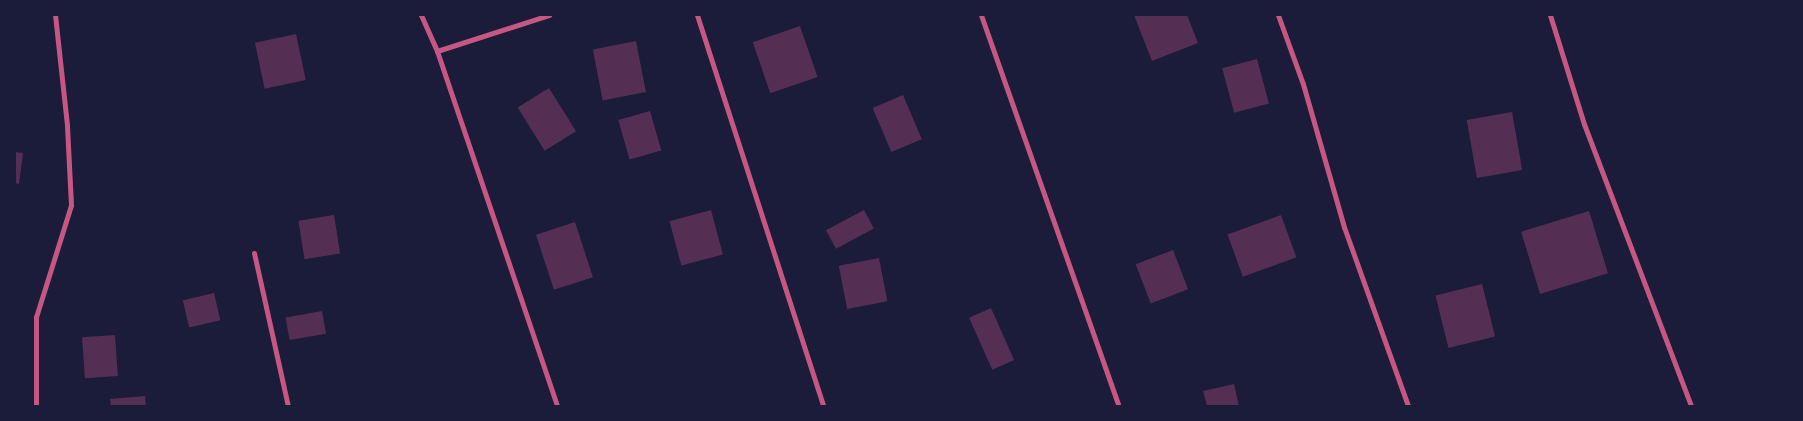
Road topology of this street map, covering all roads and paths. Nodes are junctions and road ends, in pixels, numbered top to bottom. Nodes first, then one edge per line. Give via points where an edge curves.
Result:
1 (55, 15) edge
2 (421, 15) edge
3 (549, 15) edge
4 (697, 15) edge
5 (981, 15) edge
6 (1278, 15) edge
7 (1550, 15) edge
8 (437, 51) junction
9 (254, 253) dead end
10 (36, 406) edge
11 (288, 406) edge
12 (557, 406) edge
13 (823, 406) edge
14 (1119, 406) edge
15 (1408, 406) edge
16 (1691, 406) edge

1 - 10 street via 71,205 36,317
2 - 8 street
3 - 8 street
4 - 13 street
5 - 14 street
6 - 15 street via 1303,84 1344,227
7 - 16 street via 1584,124
8 - 12 street
9 - 11 street

